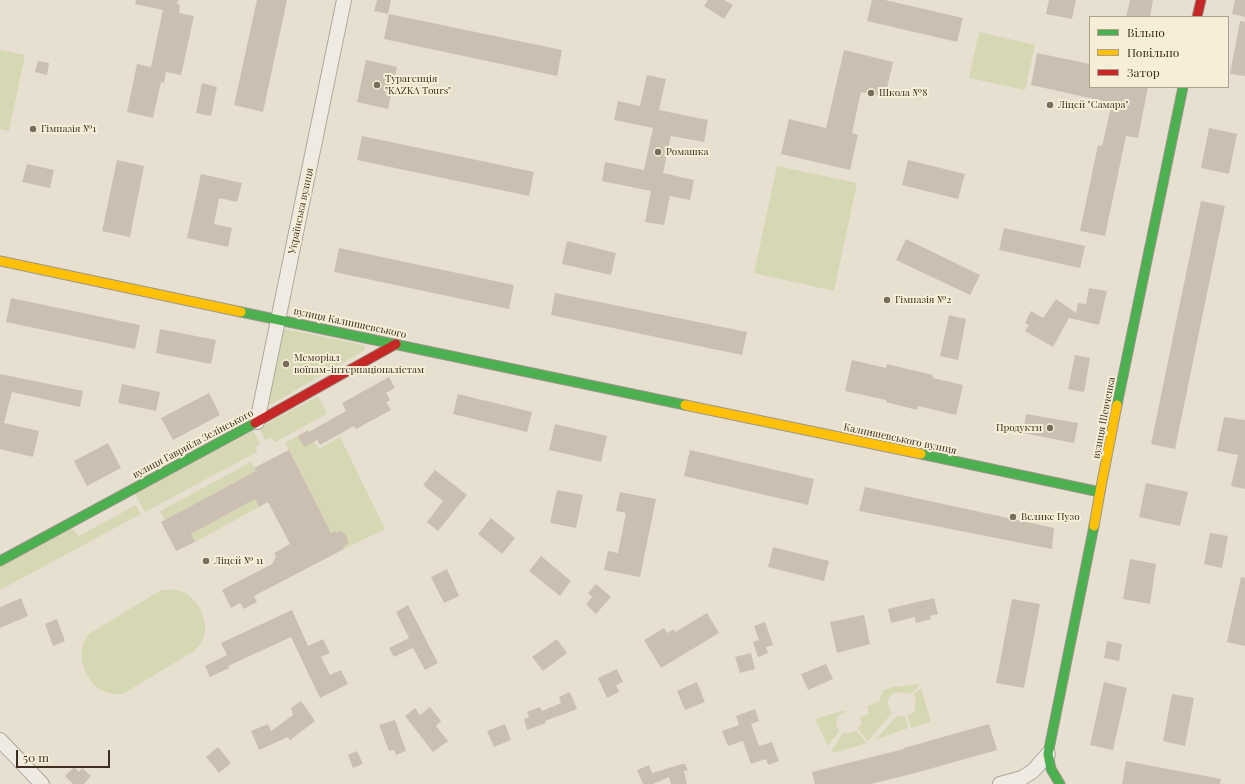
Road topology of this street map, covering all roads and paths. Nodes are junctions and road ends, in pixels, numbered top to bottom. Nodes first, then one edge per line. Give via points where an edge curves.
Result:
1 (344, 0) edge
2 (1201, 0) edge
3 (1197, 16) edge
4 (1184, 88) edge
5 (0, 261) edge
6 (278, 320) junction
7 (396, 344) junction
8 (696, 407) joint
9 (257, 422) junction
10 (1100, 492) junction
11 (0, 561) edge
12 (0, 740) edge
13 (1048, 754) junction
14 (42, 784) edge
15 (1000, 784) edge
16 (1060, 784) edge

1 - 6 street, Українська вулиця
2 - 3 street
4 - 10 street, вулиця Шевченка
5 - 6 street, вулиця Калнишевського
6 - 7 street, вулиця Калнишевського
6 - 9 street, Українська вулиця
7 - 8 street, вулиця Калнишевського
7 - 9 street, вулиця Гавриїла Зелінського
8 - 10 street, Калнишевського вулиця
9 - 11 street, вулиця Гавриїла Зелінського
10 - 13 street, вулиця Шевченка
12 - 14 street
13 - 15 street via 1033,771 1022,778
13 - 16 street via 1051,769

